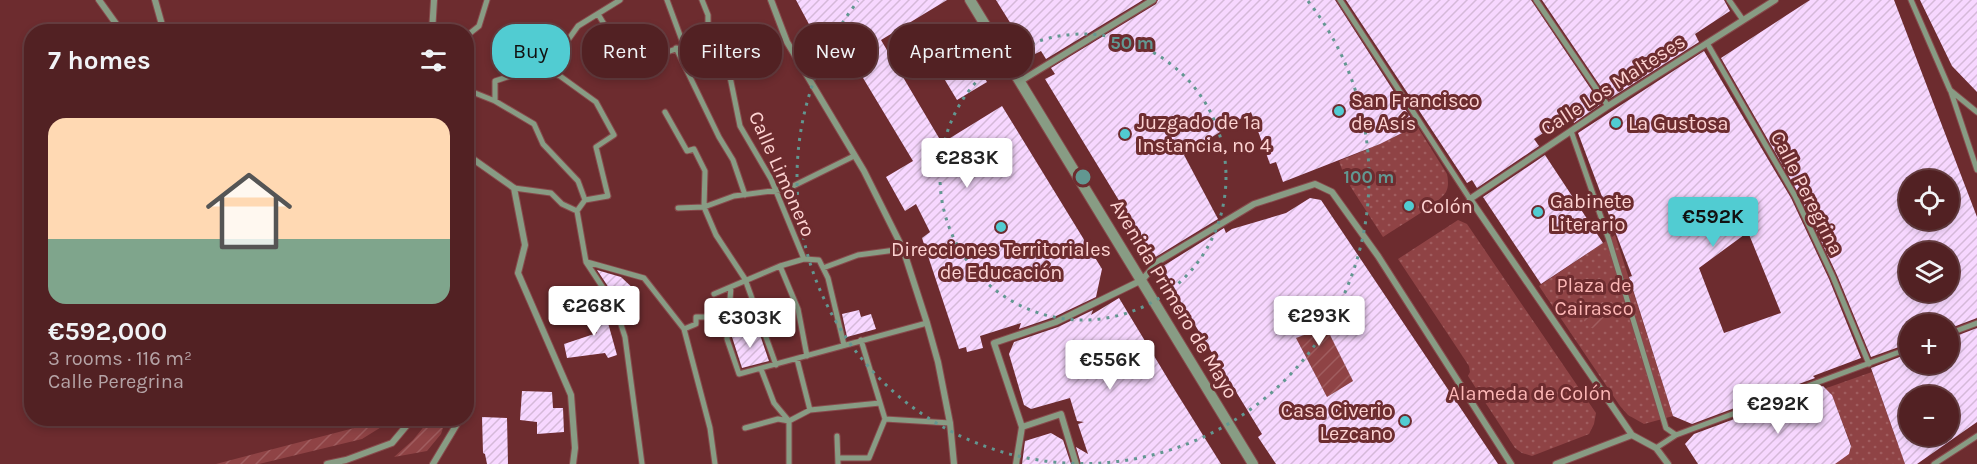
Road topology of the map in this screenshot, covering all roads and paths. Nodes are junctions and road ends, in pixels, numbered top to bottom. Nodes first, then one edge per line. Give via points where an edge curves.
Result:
1 (99, 0) edge
2 (155, 0) edge
3 (434, 0) edge
4 (487, 0) edge
5 (620, 0) edge
6 (667, 0) edge
7 (702, 0) edge
8 (771, 0) edge
9 (970, 0) edge
10 (1153, 0) edge
11 (1340, 0) edge
12 (1536, 0) edge
13 (1729, 0) edge
14 (1775, 0) edge
15 (1911, 0) edge
16 (598, 14) junction
17 (1743, 20) junction
18 (116, 24) edge
19 (162, 24) edge
20 (432, 24) edge
21 (604, 24) edge
22 (474, 30) edge
23 (570, 37) edge
24 (1707, 43) junction
25 (676, 48) junction
26 (668, 51) edge
27 (504, 78) edge
28 (563, 78) edge
29 (1019, 82) junction
30 (1950, 90) junction
31 (474, 95) edge
32 (495, 101) junction
33 (1608, 106) junction
34 (665, 112) dead end
35 (1977, 112) edge
36 (1571, 131) junction
37 (854, 156) junction
38 (474, 160) edge
39 (1977, 170) edge
40 (514, 188) junction
41 (774, 191) junction
42 (746, 195) junction
43 (1470, 199) junction
44 (585, 200) junction
45 (704, 207) junction
46 (678, 208) dead end
47 (577, 211) junction
48 (903, 249) junction
49 (804, 259) junction
50 (586, 262) junction
51 (780, 266) junction
52 (823, 268) junction
53 (745, 279) junction
54 (1142, 280) junction
55 (731, 287) junction
56 (714, 294) dead end
57 (730, 317) junction
58 (927, 323) junction
59 (1977, 323) edge
60 (684, 329) junction
61 (1959, 330) edge
62 (861, 340) junction
63 (844, 345) junction
64 (1899, 352) edge
65 (807, 356) junction
66 (797, 358) junction
67 (776, 364) junction
68 (1869, 364) junction
69 (761, 369) junction
70 (880, 403) junction
71 (810, 410) junction
72 (885, 419) junction
73 (789, 421) junction
74 (950, 423) junction
75 (406, 426) edge
76 (456, 426) edge
77 (1022, 427) junction
78 (745, 428) dead end
79 (1632, 435) junction
80 (1676, 435) junction
81 (837, 436) dead end
82 (1977, 436) edge
83 (1656, 448) junction
84 (838, 461) edge
85 (327, 464) edge
86 (433, 464) edge
87 (573, 464) edge
88 (642, 464) edge
89 (715, 464) edge
90 (789, 464) edge
91 (954, 464) edge
92 (1016, 464) edge
93 (1076, 464) edge
94 (1253, 464) edge
95 (1511, 464) edge
96 (1556, 464) edge
97 (1668, 464) edge
98 (1934, 464) edge

1 - 18 street
2 - 19 street
3 - 20 street
4 - 22 street
5 - 16 street
6 - 25 street via 684,46
7 - 41 street, Calle Limonero via 708,28 728,67 740,126
8 - 37 street via 787,42
9 - 29 street, Avenida Primero de Mayo
10 - 29 street
11 - 43 street
12 - 33 street
13 - 17 street
14 - 17 street, Calle Los Malteses
15 - 30 street
16 - 21 street
16 - 23 street via 578,26
17 - 24 street, Calle Los Malteses
24 - 33 street, Calle Los Malteses
24 - 68 street, Calle Peregrina via 1795,195
25 - 26 street
25 - 42 street via 733,160
27 - 32 street via 495,81
28 - 44 street via 596,102 614,135 596,147 608,196
29 - 54 street, Avenida Primero de Mayo
30 - 35 street
30 - 39 street
31 - 32 street
32 - 44 street via 534,124 543,144 578,181
33 - 36 street, Calle Los Malteses
34 - 45 street via 687,151 694,149 705,171
36 - 43 street, Calle Los Malteses
36 - 80 street via 1666,428
37 - 41 street via 787,189
37 - 48 street
38 - 40 street
40 - 47 street via 551,193
40 - 87 street via 525,245 518,273 571,395
41 - 42 street
41 - 49 street, Calle Limonero
42 - 45 street
43 - 79 street
44 - 47 street
45 - 46 street
45 - 53 street via 716,236
47 - 50 street
48 - 52 street via 858,255
48 - 58 street
49 - 51 street
49 - 52 street via 819,260
50 - 60 street via 644,278
50 - 88 street via 615,306 625,337
51 - 53 street
51 - 65 street via 798,309
52 - 63 street
53 - 55 street
53 - 67 street
54 - 77 street via 1056,322 994,343
54 - 94 street, Avenida Primero de Mayo
54 - 95 street via 1159,261 1254,204 1315,184 1332,192 1378,256
55 - 56 street
55 - 57 street
57 - 60 street via 696,317 696,324
57 - 69 street via 728,339 739,374
58 - 62 street
58 - 74 street
59 - 61 street
60 - 89 street via 710,428
62 - 63 street
62 - 70 street
63 - 65 street
64 - 68 street
65 - 66 street
66 - 67 street
66 - 71 street
67 - 69 street
68 - 80 street
69 - 73 street via 774,403
70 - 71 street
70 - 72 street
71 - 73 street
72 - 74 street
72 - 84 street via 869,458
73 - 78 street via 778,419
73 - 90 street
74 - 91 street
75 - 85 street via 392,443
76 - 86 street
77 - 92 street
77 - 93 street via 1061,414
79 - 83 street
79 - 96 street
80 - 83 street
81 - 84 street
82 - 98 street
83 - 97 street

